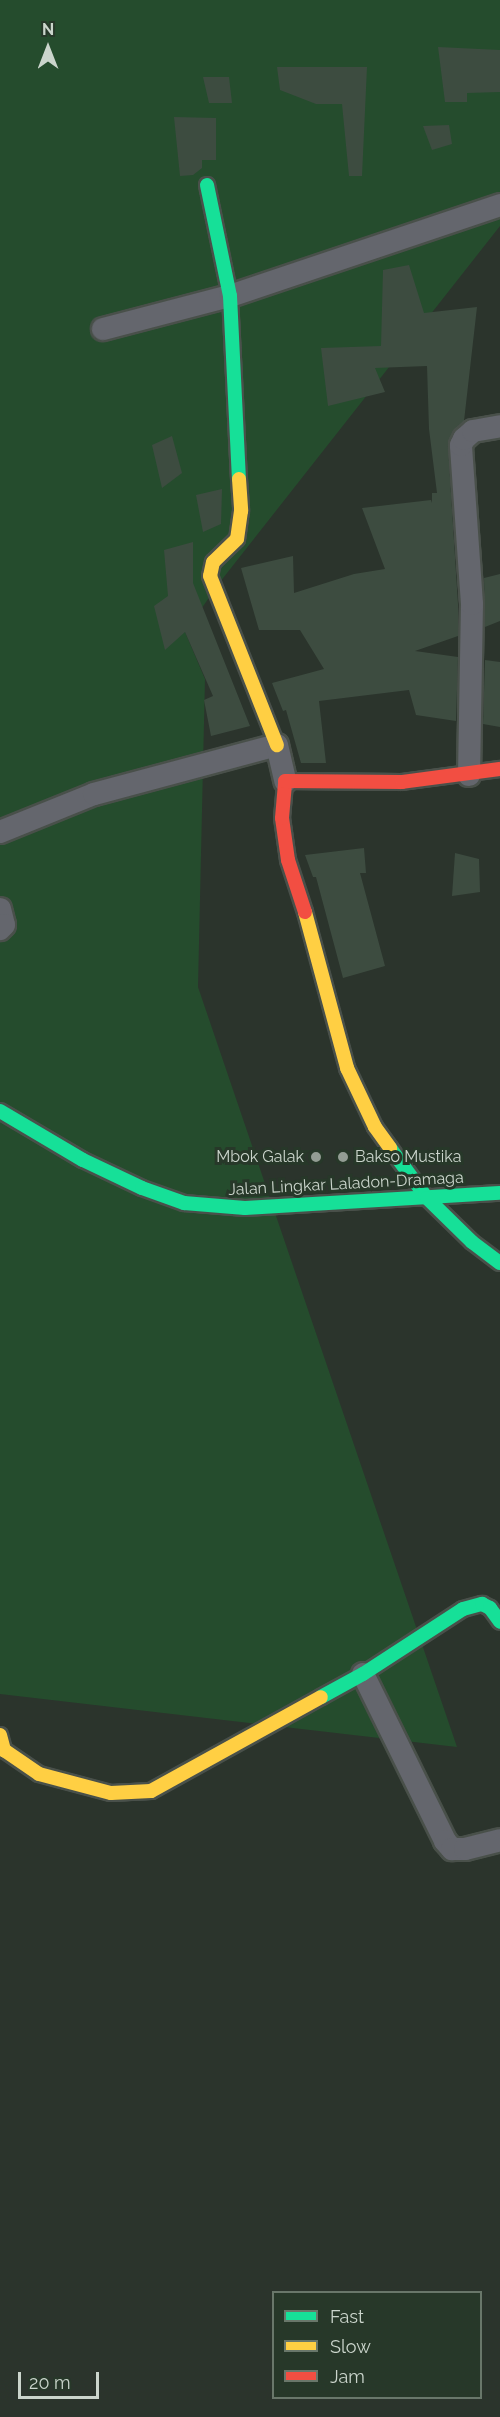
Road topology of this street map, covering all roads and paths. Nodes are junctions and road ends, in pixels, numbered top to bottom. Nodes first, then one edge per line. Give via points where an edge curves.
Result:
1 (207, 185) dead end
2 (500, 205) edge
3 (230, 296) junction
4 (104, 329) dead end
5 (500, 426) edge
6 (277, 745) junction
7 (500, 769) edge
8 (470, 775) junction
9 (285, 781) junction
10 (0, 832) edge
11 (0, 909) edge
12 (0, 928) edge
13 (0, 1111) edge
14 (500, 1193) edge
15 (427, 1198) junction
16 (500, 1263) edge
17 (491, 1598) edge
18 (500, 1622) edge
19 (363, 1674) junction
20 (0, 1735) edge
21 (500, 1840) edge

1 - 3 street
2 - 3 street
3 - 4 street
3 - 6 street via 240,522 237,539 213,562 210,576
5 - 8 street via 473,431 461,445 472,604
6 - 9 street
6 - 10 street via 94,794
7 - 8 street
8 - 9 street via 402,782
9 - 15 street via 284,845 312,932 347,1068 375,1127
11 - 12 street via 4,925
13 - 15 street, Jalan Lingkar Laladon-Dramaga via 83,1160 184,1203 246,1208
14 - 15 street, Jalan Lingkar Laladon-Dramaga
15 - 16 street
17 - 18 street via 490,1608
17 - 19 street via 463,1609
19 - 20 street via 151,1791 111,1793 39,1774 4,1750
19 - 21 street via 452,1849

